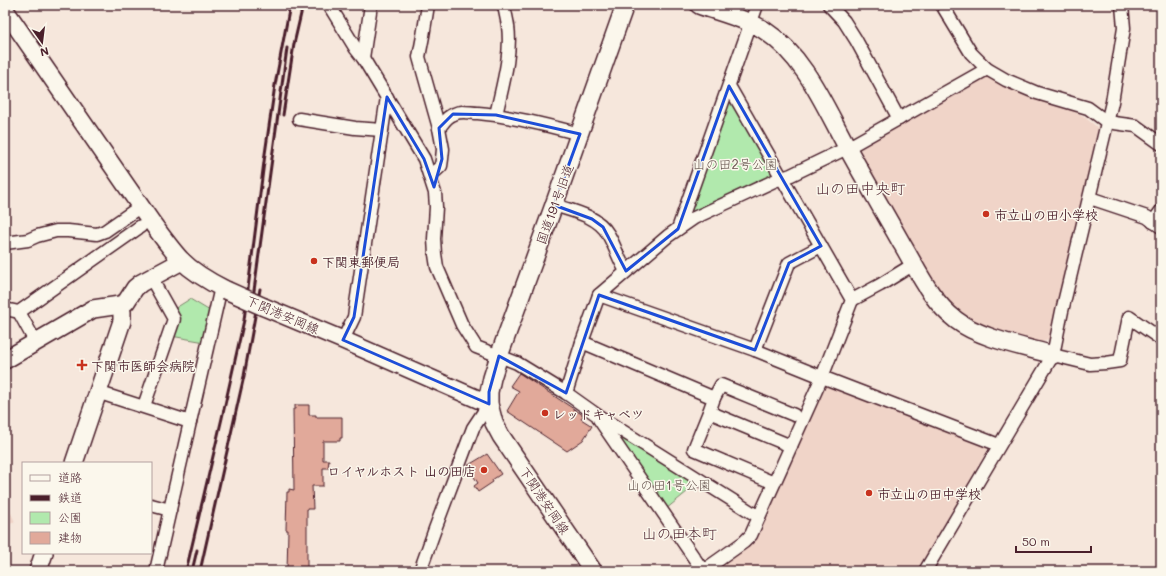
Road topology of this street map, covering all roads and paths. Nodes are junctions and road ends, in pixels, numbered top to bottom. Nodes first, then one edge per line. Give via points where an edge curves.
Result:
1 (329, 5) edge
2 (370, 5) edge
3 (428, 5) edge
4 (504, 5) edge
5 (625, 5) edge
6 (699, 5) edge
7 (757, 5) edge
8 (829, 5) edge
9 (942, 5) edge
10 (1122, 5) edge
11 (5, 10) edge
12 (750, 23) junction
13 (363, 58) junction
14 (987, 69) junction
15 (728, 86) junction
16 (387, 97) junction
17 (496, 115) junction
18 (299, 119) dead end
19 (899, 119) junction
20 (1107, 122) junction
21 (439, 128) junction
22 (382, 130) junction
23 (580, 134) junction
24 (1161, 144) edge
25 (848, 148) junction
26 (430, 176) junction
27 (782, 178) junction
28 (1090, 198) junction
29 (554, 205) junction
30 (140, 206) junction
31 (1161, 211) edge
32 (1157, 225) edge
33 (142, 226) dead end
34 (678, 229) junction
35 (5, 243) edge
36 (821, 246) junction
37 (182, 260) junction
38 (914, 264) junction
39 (626, 271) junction
40 (151, 278) junction
41 (224, 288) junction
42 (599, 295) junction
43 (852, 300) junction
44 (120, 305) junction
45 (5, 309) edge
46 (19, 312) junction
47 (1161, 339) edge
48 (343, 340) junction
49 (582, 342) junction
50 (36, 343) junction
51 (755, 350) junction
52 (1053, 355) junction
53 (499, 356) junction
54 (5, 360) edge
55 (822, 377) junction
56 (98, 392) junction
57 (566, 393) junction
58 (714, 398) junction
59 (489, 404) junction
60 (144, 406) junction
61 (709, 412) junction
62 (596, 415) junction
63 (794, 415) dead end
64 (190, 422) junction
65 (999, 445) junction
66 (791, 446) junction
67 (74, 462) edge
68 (774, 483) junction
69 (152, 505) edge
70 (170, 510) junction
71 (759, 517) junction
72 (44, 554) edge
73 (38, 571) edge
74 (156, 571) edge
75 (420, 571) edge
76 (593, 571) edge
77 (703, 571) edge
78 (925, 571) edge

1 - 13 street
2 - 13 street
3 - 21 street via 419,57
4 - 17 street via 508,27 508,58
5 - 23 street, 国道191号旧道
6 - 12 street
7 - 12 street
8 - 19 street via 852,33
9 - 14 street via 971,53
10 - 20 street via 1122,46
11 - 30 street, 下関港安岡線
12 - 15 street
12 - 25 street via 779,41 802,68
13 - 16 street
14 - 19 street
14 - 20 street via 1037,93 1088,108
15 - 27 street
15 - 34 street
16 - 22 street
16 - 26 street via 424,159
17 - 21 street via 462,112 453,114
17 - 23 street
18 - 22 street
19 - 25 street
20 - 24 street via 1136,126
20 - 28 street
21 - 26 street via 443,149 442,162
22 - 48 street via 354,317
23 - 29 street, 国道191号旧道
25 - 27 street
25 - 38 street
26 - 53 street via 435,193 434,238 440,275 462,325 476,347
27 - 34 street via 694,218
27 - 36 street
28 - 32 street via 1147,217
28 - 52 street
29 - 39 street via 592,219 603,227
29 - 53 street, 国道191号旧道
30 - 35 street via 97,234 56,231 28,240
30 - 37 street, 下関港安岡線
31 - 32 street
33 - 46 street
34 - 39 street
36 - 43 street
36 - 51 street via 789,263
37 - 40 street
37 - 41 street, 下関港安岡線 via 206,279
38 - 43 street
38 - 52 street via 942,307 957,321 988,336
39 - 42 street
40 - 44 street via 135,288 126,302
40 - 60 street via 174,319
41 - 48 street, 下関港安岡線, bridge
41 - 64 street
42 - 49 street
42 - 51 street
43 - 55 street
44 - 50 street via 94,309
44 - 56 street via 122,321
45 - 46 street
46 - 50 street
47 - 52 street via 1129,317 1120,361 1090,364
48 - 59 street, 下関港安岡線
49 - 57 street
49 - 58 street
50 - 54 street
51 - 55 street
52 - 65 street
53 - 57 street via 517,363
53 - 59 street, 国道191号旧道 via 489,392
55 - 65 street
55 - 66 street
56 - 60 street
56 - 67 street
57 - 62 street
58 - 61 street
58 - 63 street via 721,385
59 - 75 street via 473,428
59 - 76 street, 下関港安岡線 via 501,436
60 - 64 street
61 - 66 street
61 - 68 street via 694,450
62 - 71 street
62 - 77 street
64 - 70 street
65 - 78 street
66 - 68 street
68 - 71 street
69 - 70 street
70 - 74 street
71 - 77 street via 751,536
72 - 73 street

